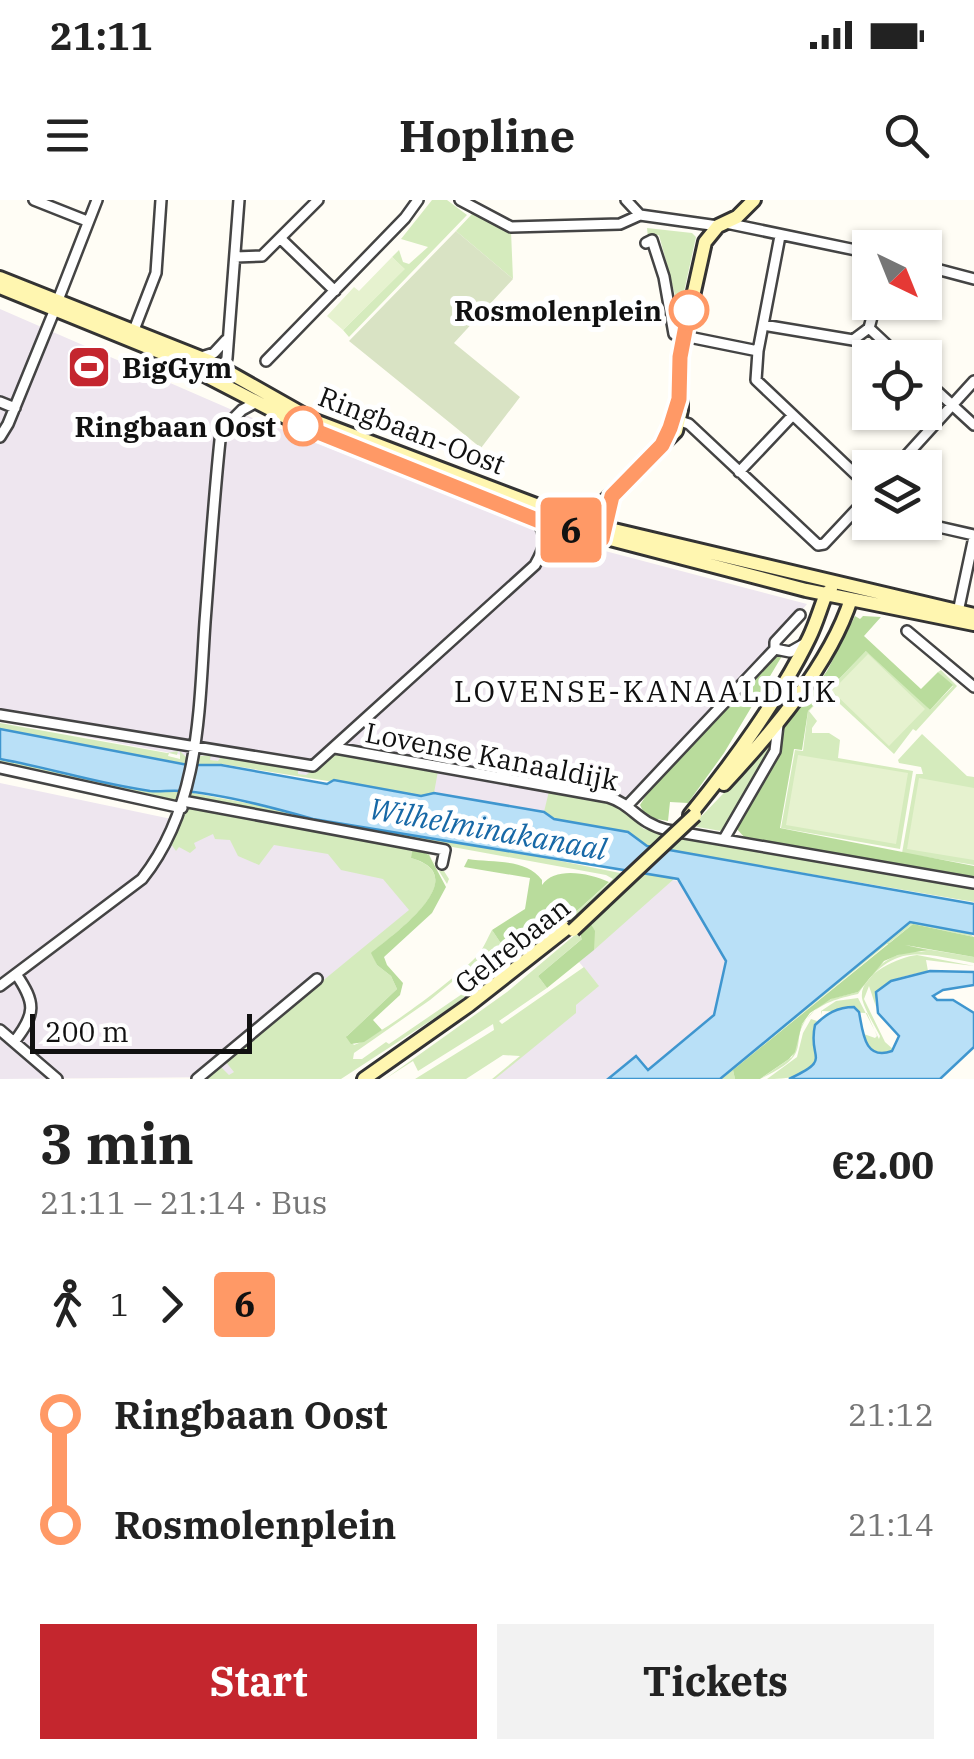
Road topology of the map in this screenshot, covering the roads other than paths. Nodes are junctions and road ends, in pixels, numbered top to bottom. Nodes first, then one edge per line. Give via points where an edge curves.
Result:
1 (34, 200) edge
2 (97, 200) edge
3 (161, 200) edge
4 (239, 200) edge
5 (318, 200) edge
6 (418, 200) edge
7 (460, 200) edge
8 (626, 200) edge
9 (754, 200) edge
10 (640, 216) junction
11 (87, 220) junction
12 (722, 225) junction
13 (780, 236) junction
14 (280, 238) junction
15 (646, 243) dead end
16 (852, 250) edge
17 (234, 257) junction
18 (942, 271) edge
19 (0, 278) edge
20 (974, 279) edge
21 (0, 287) edge
22 (335, 291) junction
23 (56, 305) junction
24 (871, 320) edge
25 (763, 325) junction
26 (869, 328) junction
27 (134, 330) junction
28 (228, 338) junction
29 (683, 338) junction
30 (882, 340) edge
31 (758, 350) junction
32 (201, 357) junction
33 (266, 361) dead end
34 (221, 375) junction
35 (974, 381) edge
36 (942, 396) edge
37 (255, 399) junction
38 (0, 402) edge
39 (949, 402) junction
40 (15, 408) junction
41 (792, 416) junction
42 (677, 420) junction
43 (974, 425) edge
44 (0, 436) edge
45 (910, 450) edge
46 (739, 472) junction
47 (852, 474) edge
48 (852, 511) edge
49 (537, 520) junction
50 (942, 528) edge
51 (600, 532) junction
52 (974, 536) edge
53 (844, 589) junction
54 (826, 594) junction
55 (958, 612) junction
56 (800, 615) dead end
57 (974, 615) edge
58 (974, 624) edge
59 (906, 631) dead end
60 (809, 638) junction
61 (775, 648) junction
62 (974, 687) edge
63 (0, 715) edge
64 (778, 718) junction
65 (196, 746) junction
66 (335, 748) junction
67 (0, 768) edge
68 (184, 800) junction
69 (627, 806) junction
70 (692, 815) junction
71 (724, 839) junction
72 (442, 864) dead end
73 (974, 883) edge
74 (570, 929) junction
75 (16, 974) junction
76 (317, 980) dead end
77 (0, 986) edge
78 (0, 1030) edge
79 (14, 1042) junction
80 (57, 1079) edge
81 (197, 1079) edge
82 (364, 1079) edge
83 (372, 1079) edge

1 - 11 street
2 - 11 street
3 - 27 street via 156,273
4 - 17 street
5 - 14 street
6 - 22 street
7 - 10 street via 512,227 620,224
8 - 10 street
9 - 12 main road
10 - 12 street
11 - 23 street
12 - 13 street
12 - 29 main road via 705,242
13 - 16 street
13 - 25 street
14 - 17 street via 262,256
14 - 22 street
15 - 29 street via 652,240 659,259 674,334
17 - 28 street
18 - 20 street
19 - 23 main road, Ringbaan-Oost
21 - 23 main road, Ringbaan-Oost
22 - 33 street
23 - 27 main road, Ringbaan-Oost
23 - 34 main road, Ringbaan-Oost
23 - 40 street
24 - 26 street
25 - 26 street via 851,340
25 - 31 street
26 - 30 street
27 - 32 main road, Ringbaan-Oost
28 - 32 street
28 - 34 street
29 - 31 street
29 - 42 main road
31 - 41 street via 756,380
32 - 34 main road, Ringbaan-Oost
34 - 37 main road, Ringbaan-Oost
34 - 37 main road, Ringbaan-Oost
35 - 39 street
36 - 39 street
37 - 49 main road, Ringbaan-Oost via 362,451
37 - 51 main road, Ringbaan-Oost
37 - 65 street via 221,431
38 - 40 street
39 - 43 street
39 - 45 street
40 - 44 street
41 - 46 street
41 - 47 street
42 - 46 street
42 - 51 main road via 662,445 606,500
46 - 48 street via 820,546
49 - 51 main road, Ringbaan-Oost
49 - 66 street via 546,535 535,565
50 - 52 street
51 - 53 main road, Ringbaan-Oost
51 - 54 main road, Ringbaan-Oost
52 - 55 street
53 - 54 main road
53 - 55 main road, Ringbaan-Oost
53 - 58 main road, Ringbaan-Oost
53 - 64 main road, Gelrebaan via 839,632
54 - 60 main road, Gelrebaan
55 - 57 main road, Ringbaan-Oost
56 - 61 street
59 - 62 street
60 - 61 street via 798,650
60 - 70 main road, Gelrebaan
61 - 69 street
63 - 65 street, Lovense Kanaaldijk
64 - 70 main road, Gelrebaan
64 - 71 street via 775,752
65 - 66 street, Lovense Kanaaldijk via 313,766
65 - 68 street
66 - 69 street, Lovense Kanaaldijk
67 - 68 street
68 - 72 street via 445,850
68 - 75 street via 166,845 142,879
69 - 71 street, Lovense Kanaaldijk via 646,824
70 - 74 main road, Gelrebaan, bridge
71 - 73 street, Lovense Kanaaldijk
74 - 82 main road, Gelrebaan
74 - 83 main road, Gelrebaan via 490,996
75 - 77 street
75 - 79 street via 31,998 28,1023
76 - 81 street
78 - 79 street
79 - 80 street

